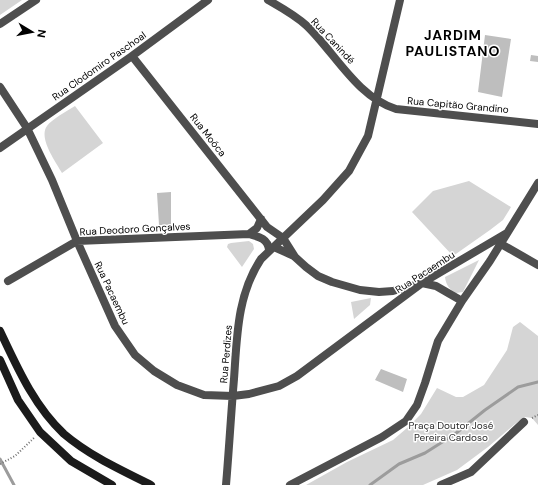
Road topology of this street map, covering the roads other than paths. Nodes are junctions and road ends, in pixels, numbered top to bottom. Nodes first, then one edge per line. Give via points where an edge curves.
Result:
1 (36, 0) edge
2 (208, 0) edge
3 (268, 0) edge
4 (400, 0) edge
5 (0, 24) edge
6 (132, 56) junction
7 (0, 87) edge
8 (377, 101) junction
9 (538, 124) edge
10 (27, 128) junction
11 (0, 148) edge
12 (538, 183) edge
13 (261, 219) junction
14 (267, 227) junction
15 (292, 228) junction
16 (508, 233) junction
17 (249, 234) junction
18 (282, 238) junction
19 (77, 241) junction
20 (500, 244) junction
21 (479, 248) junction
22 (272, 249) junction
23 (295, 256) junction
24 (490, 261) junction
25 (538, 265) edge
26 (8, 281) dead end
27 (422, 283) junction
28 (462, 301) junction
29 (0, 331) edge
30 (0, 360) edge
31 (232, 396) junction
32 (524, 422) dead end
33 (112, 485) edge
34 (150, 485) edge
35 (226, 485) edge
36 (290, 485) edge
37 (441, 485) edge

1 - 5 street
2 - 6 street, Rua Clodomiro Paschoal
3 - 8 street, Rua Canindé via 307,26 365,92
4 - 8 street, Rua Perdizes
6 - 10 street, Rua Clodomiro Paschoal
6 - 13 street, Rua Moóca
7 - 10 street, Rua Pacaembu
8 - 9 street, Rua Capitão Grandino via 396,109
8 - 15 street, Rua Perdizes via 368,136 348,171 323,200
10 - 11 street, Rua Clodomiro Paschoal
10 - 19 street, Rua Pacaembu
12 - 16 street
13 - 14 street, Rua Moóca
13 - 17 street via 257,228
14 - 15 street via 278,231
14 - 18 street, Rua Moóca
15 - 18 street, Rua Perdizes
16 - 20 street
16 - 21 street, Rua Pacaembu
17 - 19 street, Rua Deodoro Gonçalves
17 - 22 street, Rua Deodoro Gonçalves via 266,240
18 - 22 street, Rua Perdizes
18 - 23 street, Rua Moóca
19 - 26 street, Rua Deodoro Gonçalves
19 - 31 street, Rua Pacaembu via 116,326 135,355 177,385 204,395
20 - 24 street
20 - 25 street
21 - 24 street
21 - 27 street, Rua Pacaembu
22 - 23 street, Rua Moóca
22 - 31 street, Rua Perdizes via 261,259 246,289 239,319
23 - 27 street, Rua Moóca via 318,276 360,290 393,291
24 - 28 street
27 - 28 street via 436,286
27 - 31 street, Rua Pacaembu via 297,376 279,386
28 - 36 street via 438,341 417,405 406,421 382,437
29 - 34 main road via 28,386 64,433 104,462
30 - 33 main road via 18,400 40,432 71,461
31 - 35 street, Rua Perdizes
32 - 37 street via 471,472

